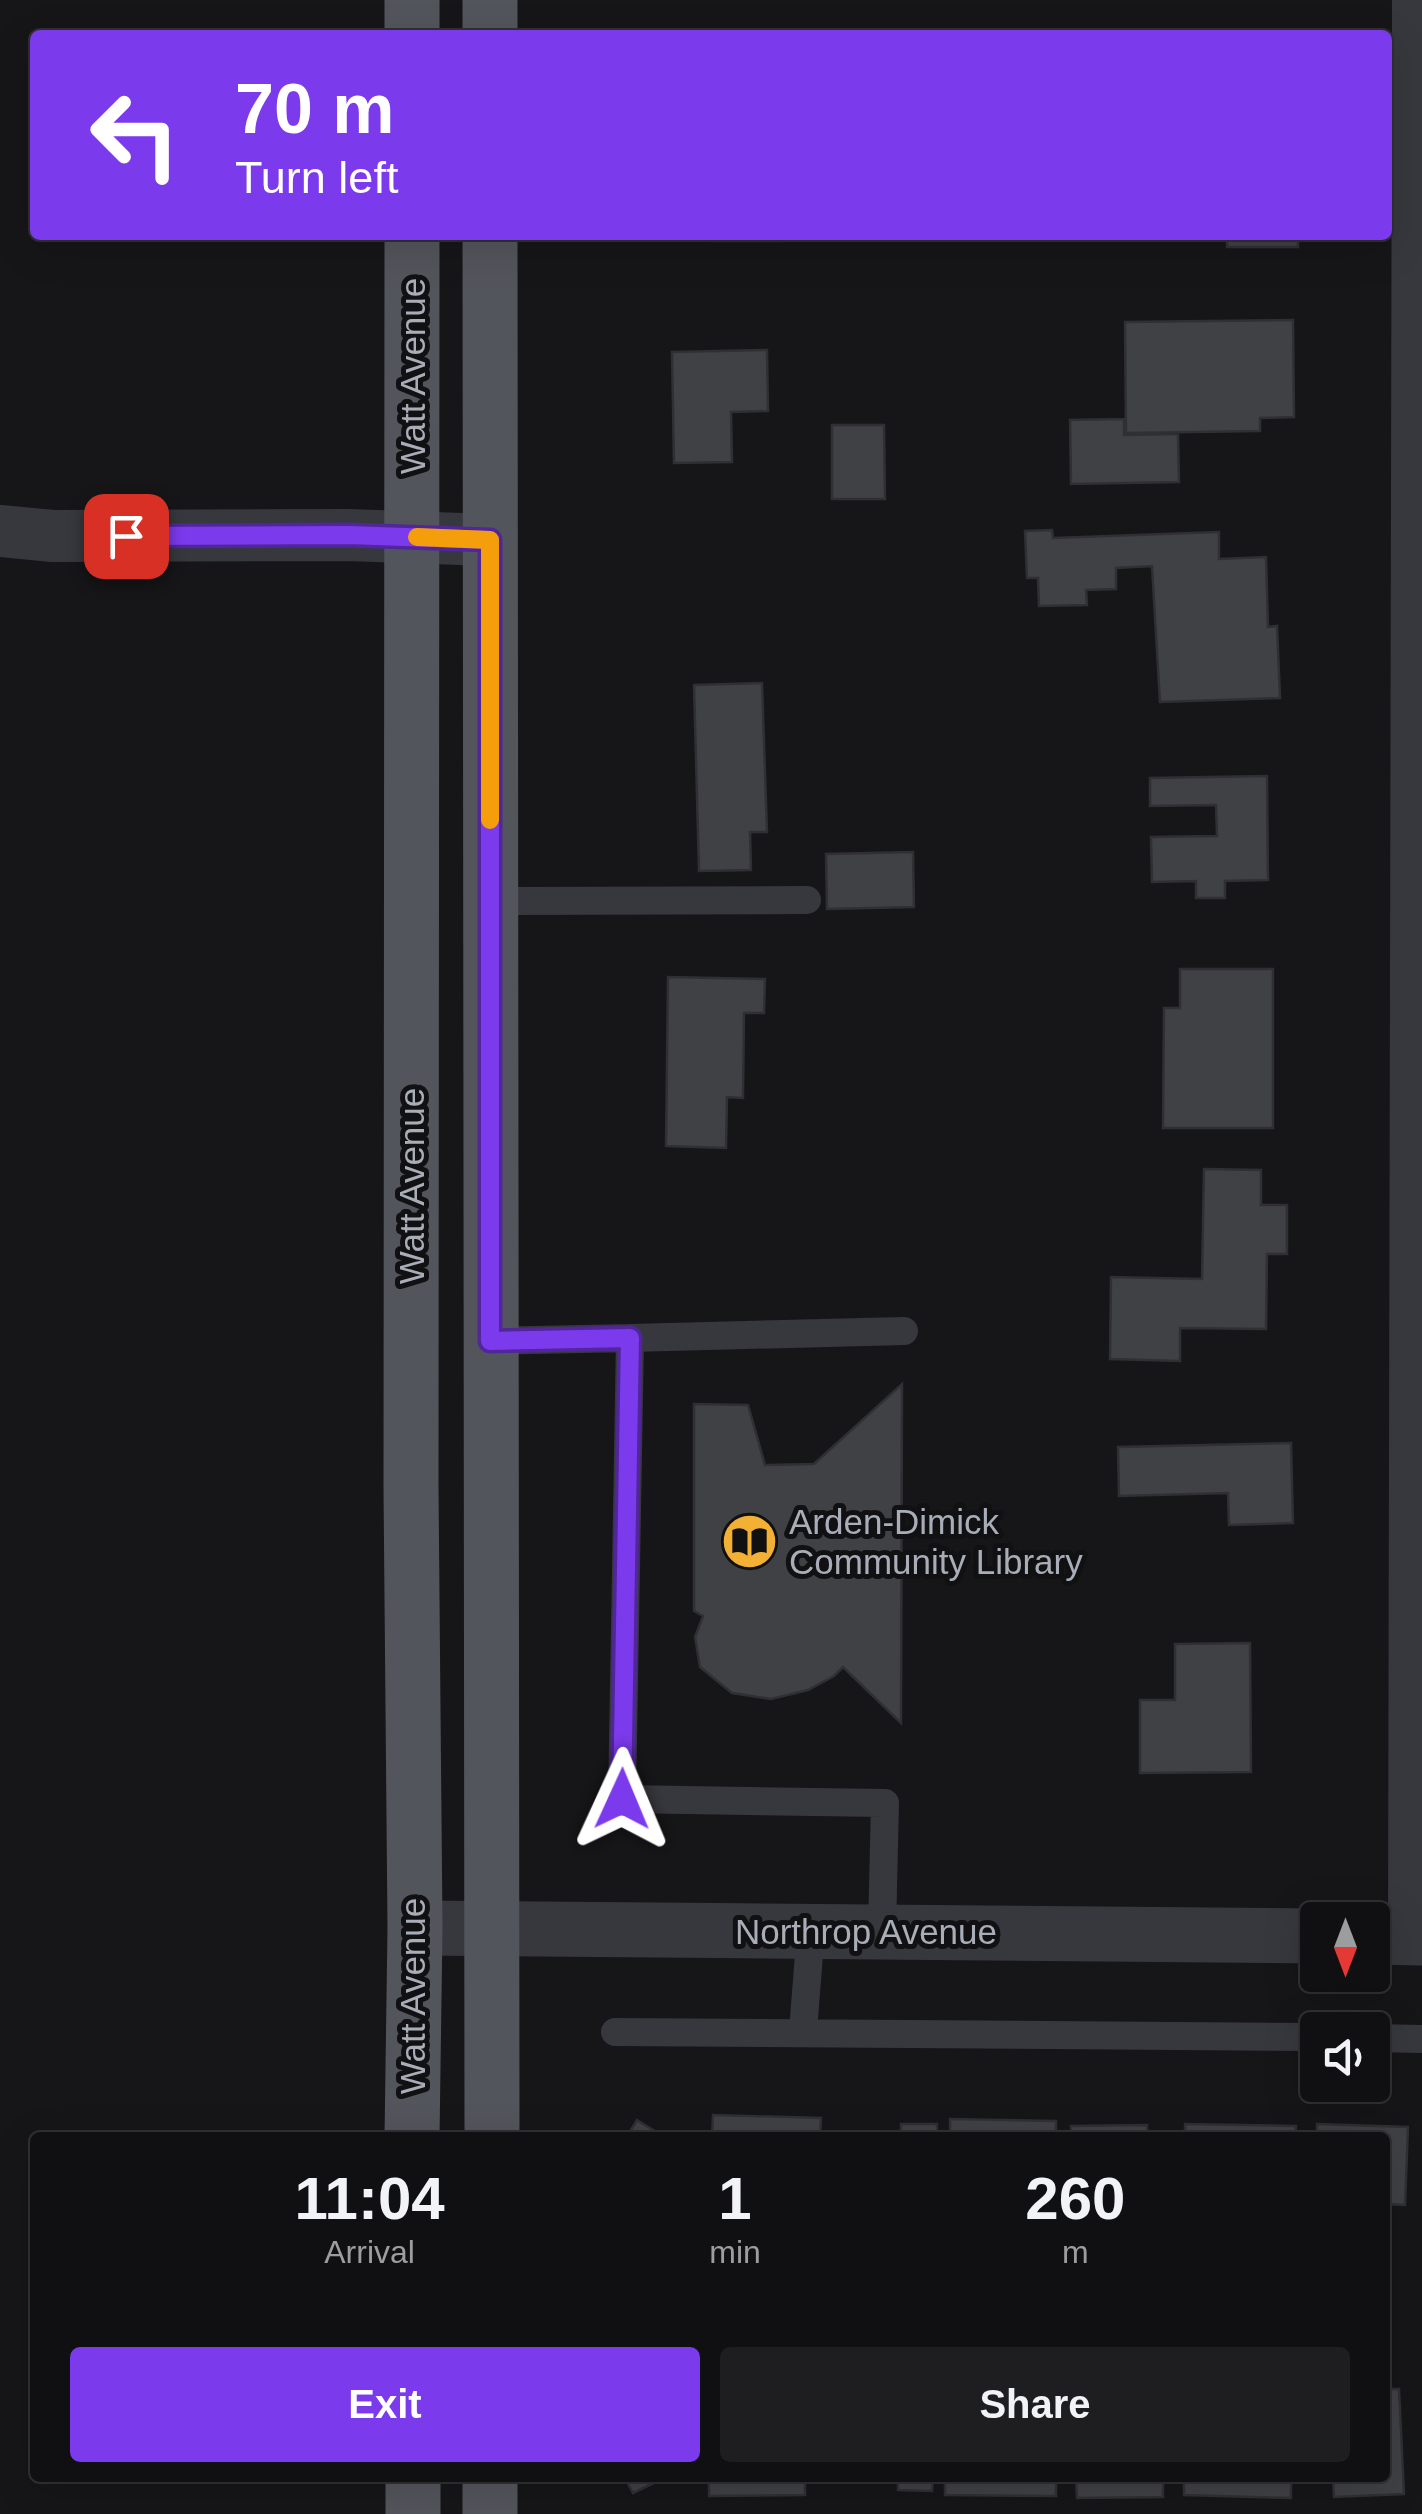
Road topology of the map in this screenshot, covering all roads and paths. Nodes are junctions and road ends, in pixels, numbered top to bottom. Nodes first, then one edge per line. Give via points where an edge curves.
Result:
1 (412, 0) edge
2 (490, 0) edge
3 (1418, 0) edge
4 (412, 30) edge
5 (490, 30) edge
6 (412, 240) edge
7 (490, 240) edge
8 (0, 531) edge
9 (412, 537) junction
10 (490, 540) junction
11 (807, 900) dead end
12 (490, 901) junction
13 (904, 1331) dead end
14 (630, 1338) junction
15 (490, 1341) junction
16 (414, 1928) junction
17 (492, 1929) junction
18 (812, 1929) junction
19 (882, 1930) junction
20 (1300, 1936) edge
21 (1403, 1938) edge
22 (803, 2031) junction
23 (615, 2032) dead end
24 (1300, 2038) edge
25 (1390, 2038) edge
26 (1422, 2039) edge
27 (412, 2132) edge
28 (492, 2132) edge
29 (412, 2482) edge
30 (490, 2482) edge
31 (413, 2514) edge
32 (490, 2514) edge

1 - 4 main road
2 - 5 main road
3 - 21 street
6 - 9 main road, Watt Avenue
7 - 10 main road
8 - 9 street
9 - 10 street
9 - 16 main road, Watt Avenue
10 - 12 main road
11 - 12 lane
12 - 15 main road
13 - 14 lane
14 - 15 lane
14 - 19 lane via 622,1799 885,1803
15 - 17 main road
16 - 17 street, Northrop Avenue
16 - 27 main road, Watt Avenue
17 - 18 street, Northrop Avenue
17 - 28 main road
18 - 19 street, Northrop Avenue
18 - 22 lane
19 - 20 street, Northrop Avenue
22 - 23 lane
22 - 24 lane
25 - 26 lane
29 - 31 main road
30 - 32 main road

